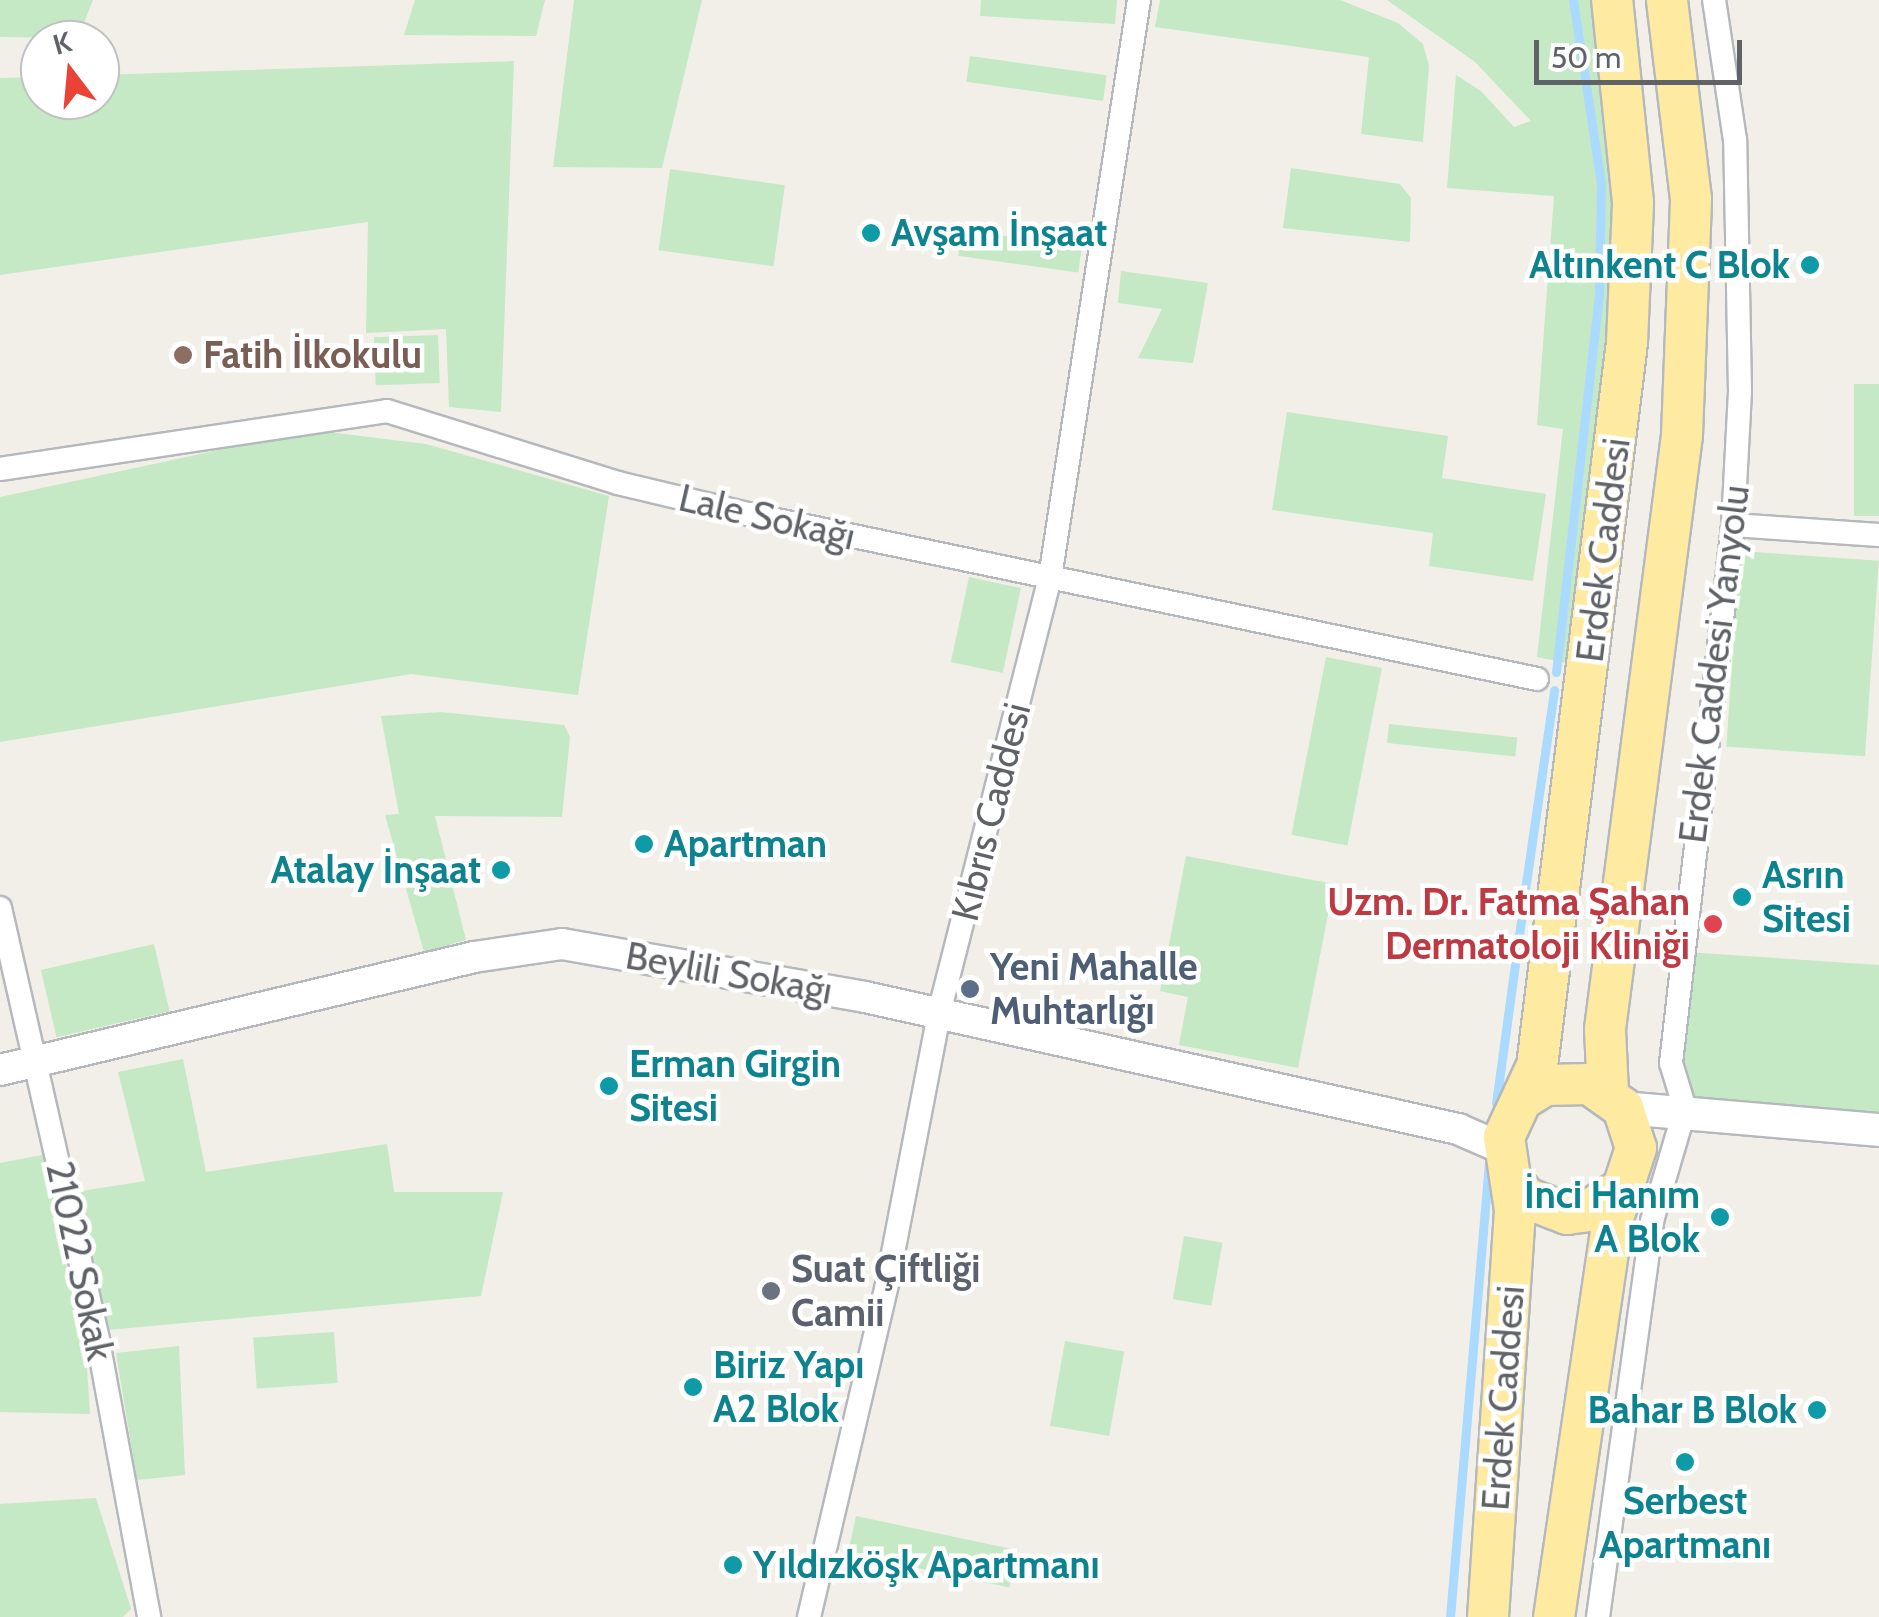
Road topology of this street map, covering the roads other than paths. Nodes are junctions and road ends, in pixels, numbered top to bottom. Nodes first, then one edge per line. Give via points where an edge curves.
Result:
1 (1138, 0) edge
2 (1612, 0) edge
3 (1667, 0) edge
4 (1714, 0) edge
5 (0, 470) edge
6 (1733, 526) junction
7 (1879, 535) edge
8 (1050, 578) junction
9 (1537, 679) dead end
10 (0, 908) edge
11 (939, 1013) junction
12 (38, 1062) junction
13 (0, 1070) edge
14 (1616, 1101) junction
15 (1677, 1109) junction
16 (1879, 1130) edge
17 (1513, 1137) junction
18 (1636, 1148) junction
19 (1623, 1188) junction
20 (149, 1617) edge
21 (809, 1617) edge
22 (1488, 1617) edge
23 (1554, 1617) edge
24 (1598, 1617) edge

1 - 8 street, Kıbrıs Caddesi
2 - 17 highway, Erdek Caddesi via 1633,202 1627,342 1537,1066
3 - 14 highway, Erdek Caddesi via 1691,200 1682,435 1605,1029
4 - 6 street, Erdek Caddesi Yanyolu via 1734,140 1740,391
5 - 8 street, Lale Sokağı via 387,411 618,482
6 - 7 street
6 - 15 street, Erdek Caddesi Yanyolu via 1672,1044
8 - 9 street, Lale Sokağı
8 - 11 street, Kıbrıs Caddesi
10 - 12 street, 21022 Sokak
11 - 12 street, Beylili Sokağı via 562,944 474,957
11 - 17 street, Beylili Sokağı
11 - 21 street, Kıbrıs Caddesi via 850,1452
12 - 13 street, Beylili Sokağı
12 - 20 street, 21022 Sokak
14 - 15 main road
14 - 17 highway via 1568,1081
14 - 18 highway, Erdek Caddesi
15 - 16 main road
15 - 18 main road
15 - 24 street via 1652,1220
17 - 19 highway via 1526,1198 1566,1214 1588,1212
17 - 22 highway, Erdek Caddesi via 1515,1210
18 - 19 highway, Erdek Caddesi
19 - 23 highway, Erdek Caddesi

